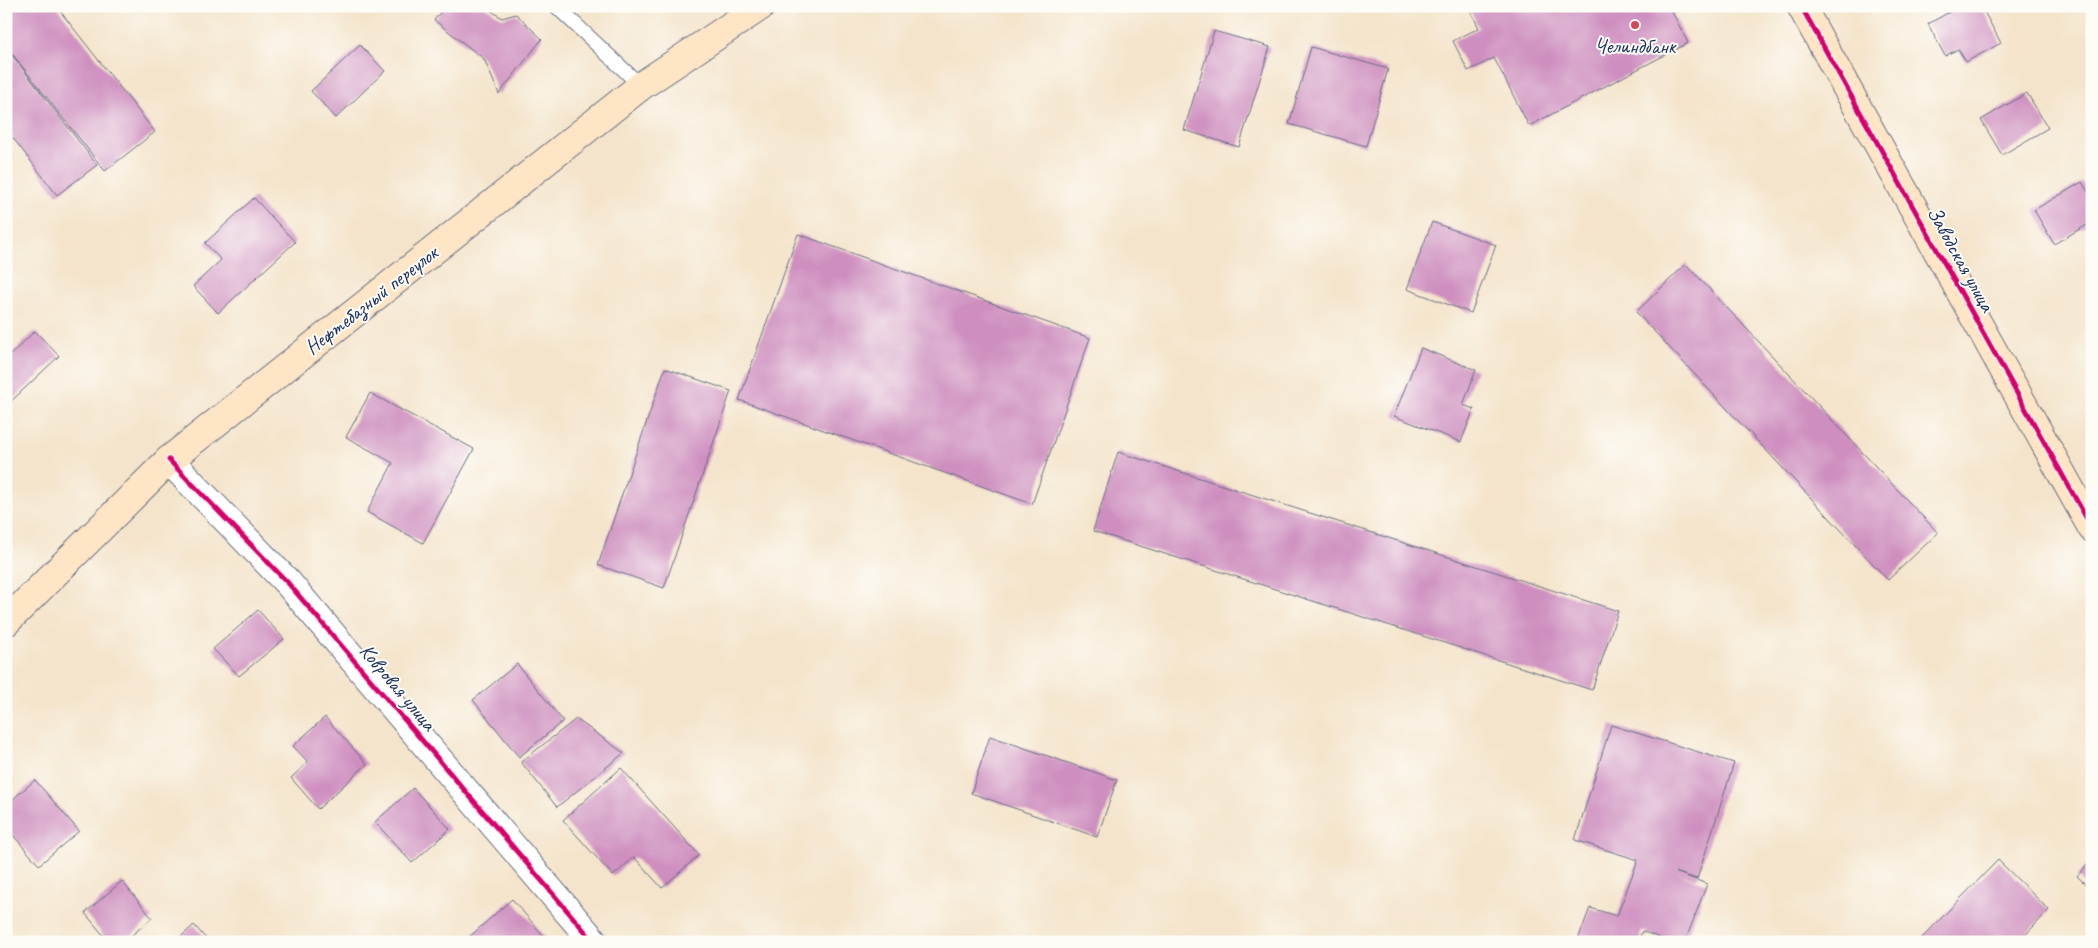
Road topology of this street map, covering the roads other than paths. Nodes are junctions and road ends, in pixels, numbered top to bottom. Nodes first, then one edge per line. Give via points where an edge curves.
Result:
1 (556, 6) edge
2 (761, 6) edge
3 (1801, 6) edge
4 (641, 86) junction
5 (169, 460) junction
6 (2092, 528) edge
7 (6, 622) edge
8 (594, 942) edge

1 - 4 lane
2 - 4 main road, Нефтебазный переулок
3 - 6 main road, Заводская улица
4 - 5 main road, Нефтебазный переулок
5 - 7 main road, Нефтебазный переулок
5 - 8 street, Ковровая улица via 288,583

